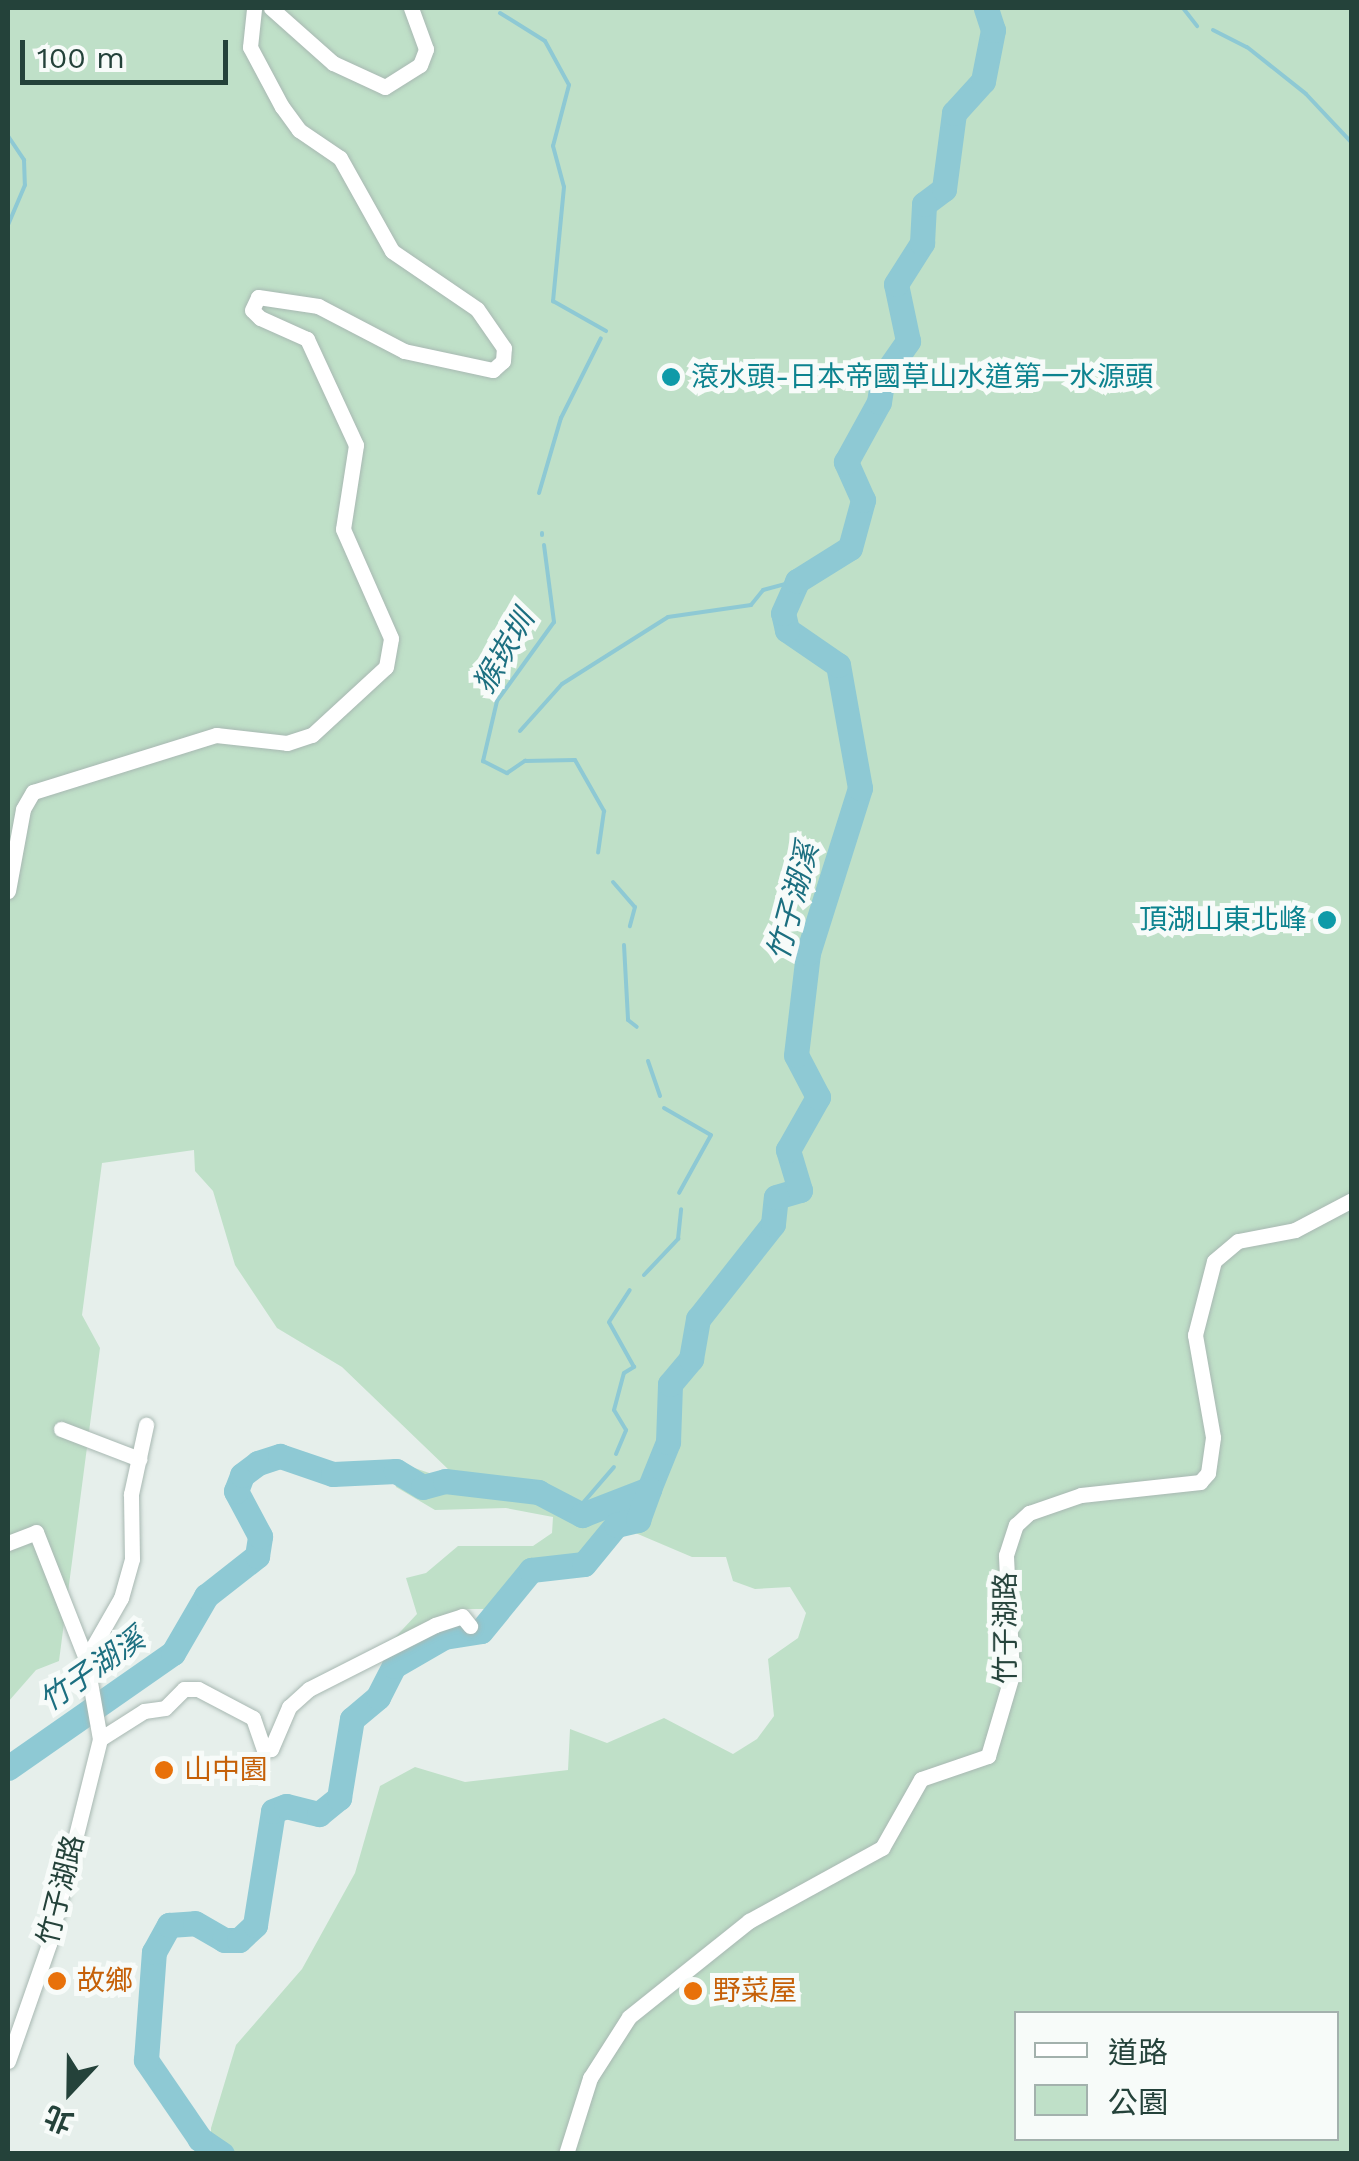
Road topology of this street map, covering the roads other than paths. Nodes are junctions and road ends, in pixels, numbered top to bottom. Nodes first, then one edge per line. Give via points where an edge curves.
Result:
1 (254, 8) edge
2 (271, 8) edge
3 (411, 8) edge
4 (8, 891) edge
5 (1352, 1200) edge
6 (146, 1425) dead end
7 (61, 1429) dead end
8 (139, 1459) junction
9 (8, 1543) edge
10 (470, 1626) dead end
11 (86, 1659) junction
12 (100, 1739) junction
13 (8, 2061) edge
14 (566, 2154) edge

1 - 4 street via 250,47 282,108 340,158 392,251 477,310 504,348 503,361 492,370 404,352 318,306 258,297 252,310 260,318 308,339 356,446 343,529 390,638 386,667 312,735 287,743 239,735 201,738 33,792 23,809
2 - 3 street via 333,63 386,87 420,65 426,49
5 - 14 street, 竹子湖路 via 1295,1230 1238,1241 1214,1261 1195,1335 1213,1437 1200,1482 1082,1495 1029,1513 1016,1525 1006,1555 1012,1675 988,1756 921,1779 882,1848 749,1920 630,2017 590,2078
6 - 8 street
7 - 8 street
8 - 11 street via 131,1494 132,1559 121,1598
9 - 11 street, 竹子湖路 via 36,1532
10 - 12 street via 462,1616 435,1625 308,1688 289,1707 271,1748 264,1750 252,1718 198,1689 184,1689 165,1708 144,1710
11 - 12 street, 竹子湖路
12 - 13 street, 竹子湖路 via 49,1944

